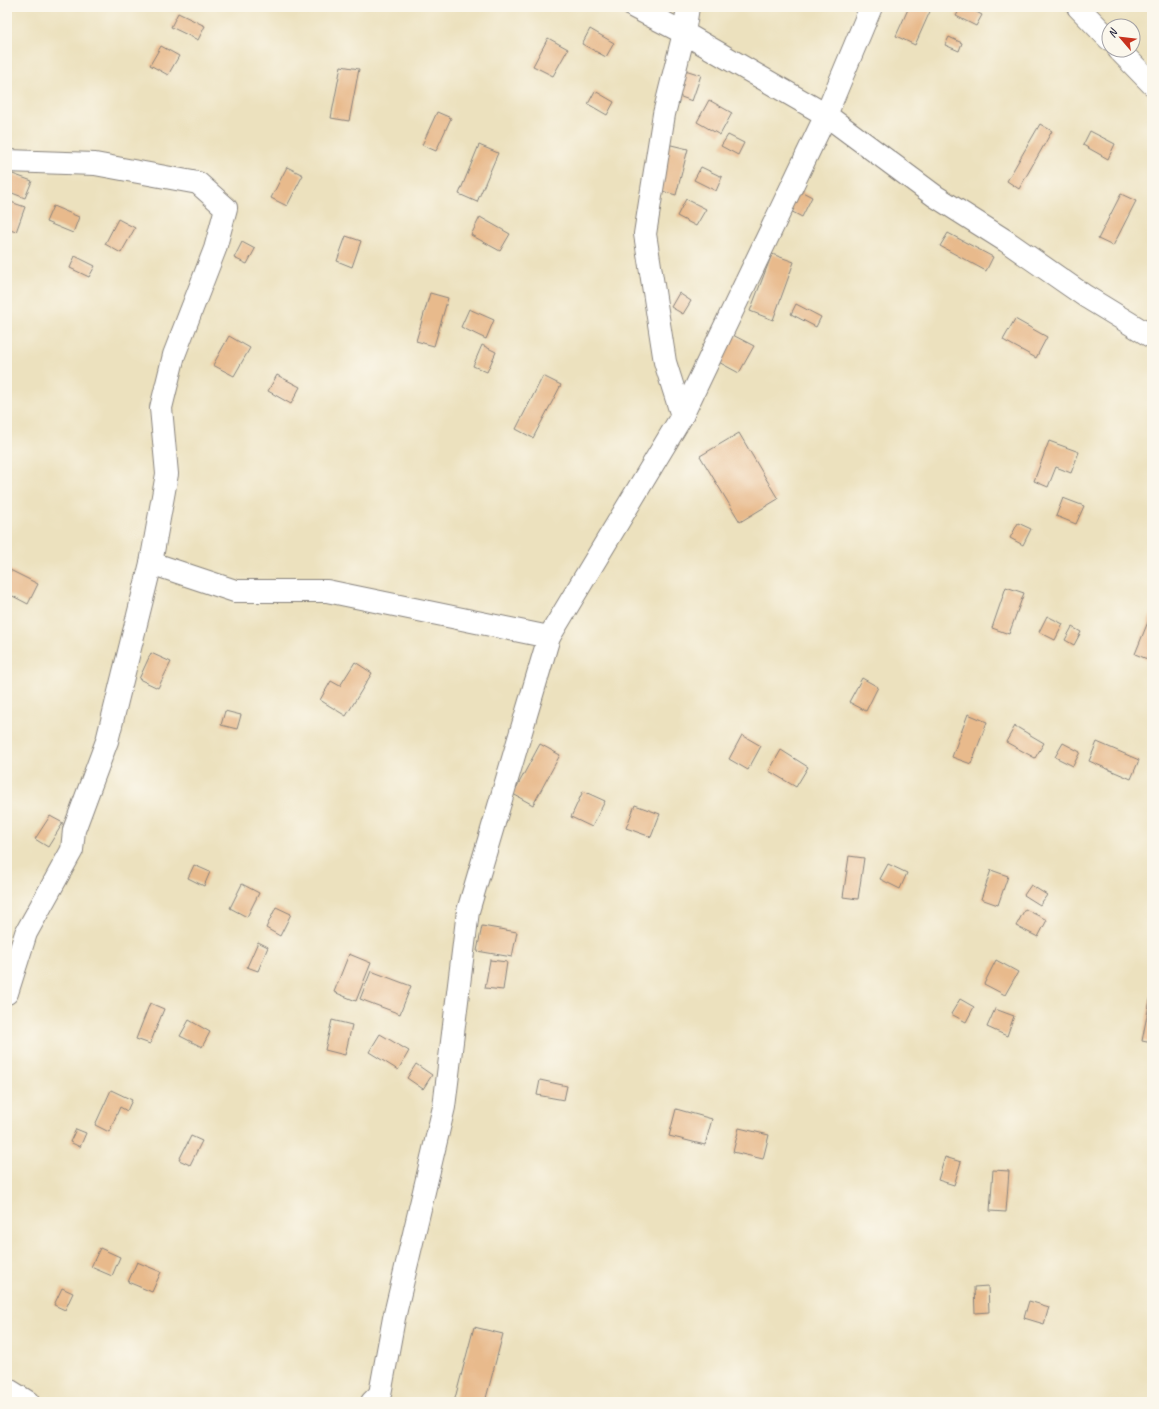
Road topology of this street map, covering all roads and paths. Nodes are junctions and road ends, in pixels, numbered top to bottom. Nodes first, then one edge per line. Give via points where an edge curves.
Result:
1 (634, 7) edge
2 (688, 7) edge
3 (871, 7) edge
4 (1078, 7) edge
5 (1101, 31) edge
6 (684, 34) junction
7 (1127, 58) edge
8 (1152, 84) edge
9 (826, 115) junction
10 (7, 161) edge
11 (1152, 337) edge
12 (682, 416) junction
13 (151, 564) junction
14 (549, 637) junction
15 (7, 993) edge
16 (7, 1389) edge
17 (28, 1402) edge
18 (372, 1402) edge

1 - 6 street
2 - 6 street
3 - 9 street
4 - 5 street
6 - 9 street
6 - 12 street via 664,114 645,234 665,362
7 - 8 street
9 - 11 street via 935,196 1085,296
9 - 12 street
10 - 13 street via 94,164 198,183 226,208 215,249 174,355 161,408 167,474
12 - 14 street
13 - 14 street via 235,591 327,591
13 - 15 street via 107,740 74,830 72,850 26,933
14 - 18 street via 468,911 444,1107 394,1318 380,1394
16 - 17 street

